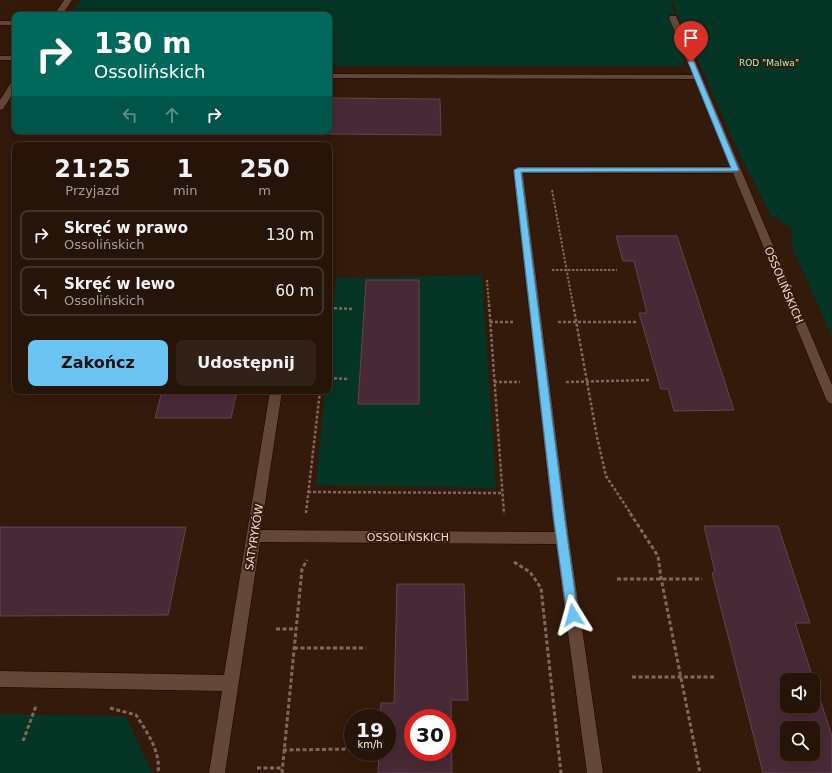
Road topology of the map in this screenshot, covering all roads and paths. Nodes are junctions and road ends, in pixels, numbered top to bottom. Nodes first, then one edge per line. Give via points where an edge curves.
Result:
1 (68, 0) edge
2 (60, 12) edge
3 (673, 18) dead end
4 (0, 23) edge
5 (12, 23) edge
6 (0, 58) edge
7 (12, 58) edge
8 (332, 76) edge
9 (697, 77) junction
10 (12, 89) edge
11 (0, 107) edge
12 (736, 170) junction
13 (551, 185) dead end
14 (546, 270) dead end
15 (566, 270) junction
16 (617, 270) dead end
17 (487, 280) dead end
18 (332, 307) edge
19 (354, 309) dead end
20 (490, 322) junction
21 (514, 322) dead end
22 (555, 322) dead end
23 (576, 322) junction
24 (636, 322) dead end
25 (332, 378) edge
26 (348, 379) dead end
27 (651, 380) dead end
28 (586, 381) junction
29 (494, 382) junction
30 (524, 382) dead end
31 (563, 382) dead end
32 (276, 394) edge
33 (320, 394) edge
34 (832, 399) edge
35 (308, 492) junction
36 (502, 493) junction
37 (306, 514) dead end
38 (504, 515) dead end
39 (254, 536) junction
40 (562, 538) junction
41 (312, 557) dead end
42 (511, 561) dead end
43 (661, 578) junction
44 (617, 579) dead end
45 (702, 579) dead end
46 (276, 629) dead end
47 (296, 629) junction
48 (294, 648) junction
49 (366, 648) dead end
50 (632, 677) dead end
51 (681, 677) junction
52 (716, 677) dead end
53 (0, 679) edge
54 (230, 683) junction
55 (28, 706) dead end
56 (36, 706) junction
57 (43, 706) dead end
58 (102, 708) dead end
59 (23, 741) dead end
60 (344, 749) edge
61 (284, 750) junction
62 (257, 768) dead end
63 (282, 768) junction
64 (158, 773) edge
65 (216, 773) edge
66 (282, 773) edge
67 (561, 773) edge
68 (595, 773) edge
69 (700, 773) edge

1 - 2 street
3 - 9 street, OSSOLIŃSKICH
4 - 5 street
6 - 7 street
8 - 9 street
9 - 12 street, OSSOLIŃSKICH
10 - 11 street
12 - 34 street, OSSOLIŃSKICH
12 - 40 street via 518,170
13 - 15 path
14 - 15 path
15 - 16 path
15 - 23 path
17 - 20 path
18 - 19 path
20 - 21 path
20 - 29 path
22 - 23 path
23 - 24 path
23 - 28 path
25 - 26 path
27 - 28 path
28 - 31 path
28 - 43 path via 606,476 658,556
29 - 30 path
29 - 36 path
32 - 39 street, SATYRYKÓW
33 - 35 path
35 - 36 path
35 - 37 path
36 - 38 path
39 - 40 street, OSSOLIŃSKICH
39 - 54 street, SATYRYKÓW
40 - 68 street
41 - 47 path via 305,562 302,569
42 - 67 path via 534,576 541,588
43 - 44 path
43 - 45 path
43 - 51 path
46 - 47 path
47 - 48 path
48 - 49 path
48 - 61 path
50 - 51 path
51 - 52 path
51 - 69 path
53 - 54 street
54 - 65 street, SATYRYKÓW
55 - 56 path
56 - 57 path
56 - 59 path
58 - 64 path via 136,715 151,740 160,768
60 - 61 path
61 - 63 path
62 - 63 path
63 - 66 path

